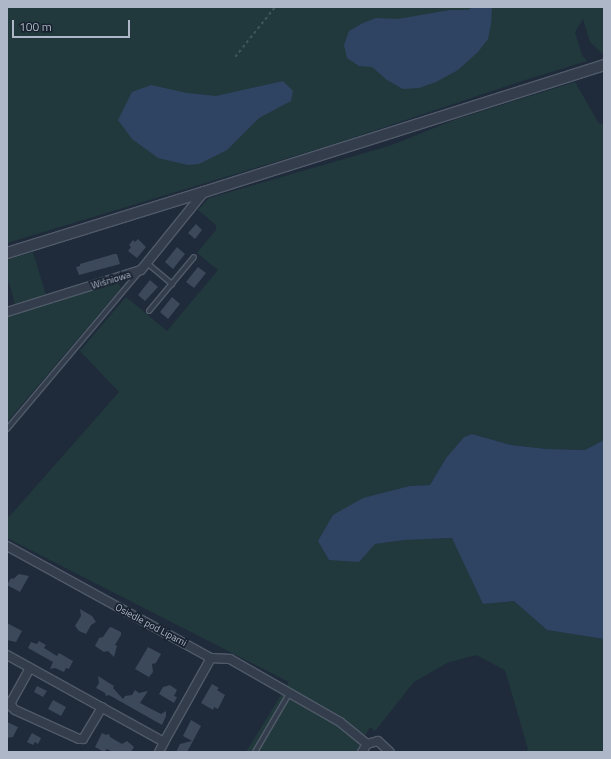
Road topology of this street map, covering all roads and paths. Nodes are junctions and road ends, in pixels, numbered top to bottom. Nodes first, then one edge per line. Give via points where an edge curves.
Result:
1 (275, 7) edge
2 (235, 57) dead end
3 (604, 65) edge
4 (204, 192) junction
5 (7, 253) edge
6 (194, 257) dead end
7 (147, 263) junction
8 (141, 270) junction
9 (172, 284) junction
10 (149, 311) dead end
11 (7, 312) edge
12 (7, 429) edge
13 (7, 546) edge
14 (7, 656) edge
15 (212, 658) junction
16 (30, 668) junction
17 (290, 692) junction
18 (102, 708) junction
19 (164, 742) junction
20 (367, 744) junction
21 (159, 752) edge
22 (255, 752) edge
23 (362, 752) edge
24 (390, 752) edge

1 - 2 path
3 - 4 street
4 - 5 street
4 - 7 street, Wiśniowa
6 - 9 lane
7 - 8 street, Wiśniowa
7 - 9 lane
8 - 11 street, Wiśniowa
8 - 12 lane
9 - 10 lane
13 - 15 street, Osiedle pod Lipami
14 - 16 street
15 - 17 street via 230,659
15 - 19 street
16 - 18 street
16 - 18 street via 11,702 15,710 83,739
17 - 20 street via 340,722
17 - 22 lane
18 - 19 street
19 - 21 street
20 - 23 street
20 - 24 street via 378,741

